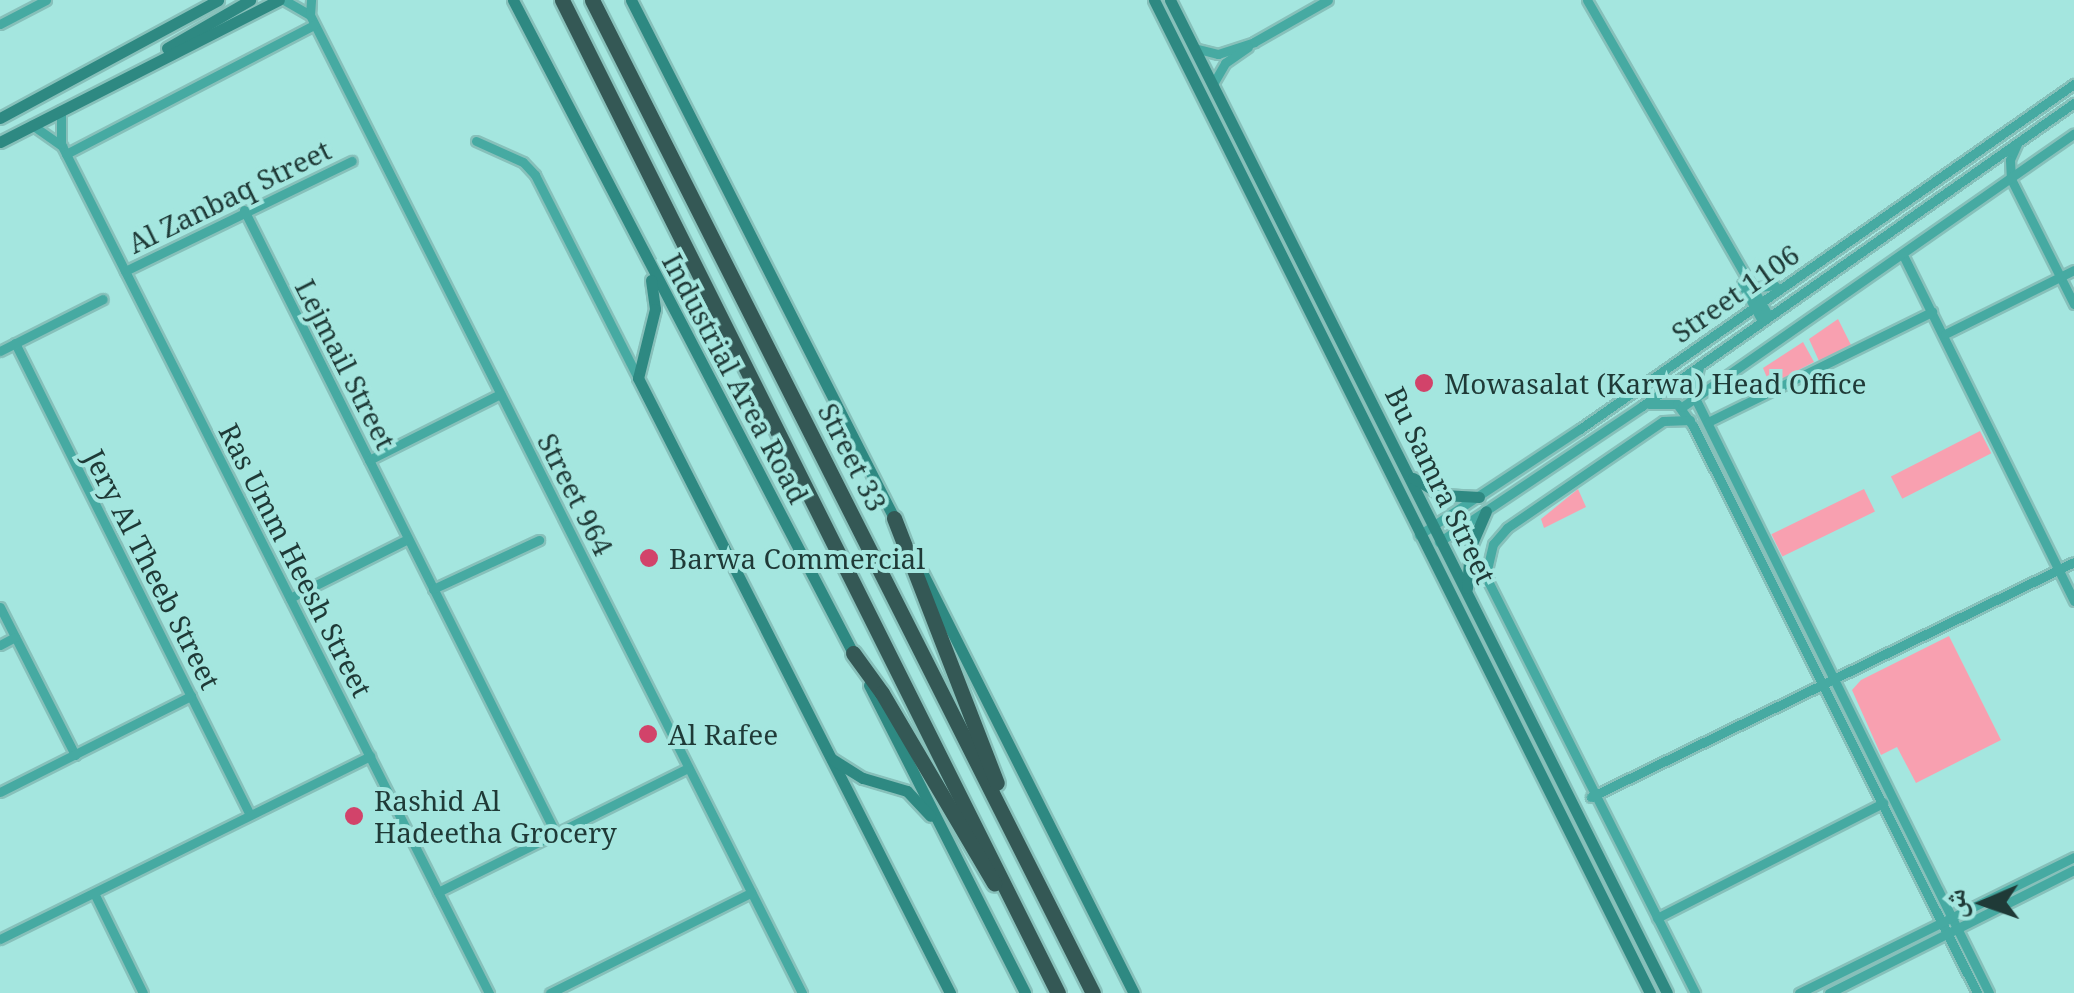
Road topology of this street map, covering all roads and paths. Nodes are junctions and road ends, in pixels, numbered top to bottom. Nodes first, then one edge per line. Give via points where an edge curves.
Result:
1 (46, 0) edge
2 (218, 0) edge
3 (250, 0) edge
4 (282, 0) edge
5 (311, 0) edge
6 (512, 0) edge
7 (562, 0) edge
8 (592, 0) edge
9 (631, 0) edge
10 (1154, 0) edge
11 (1170, 0) edge
12 (1328, 0) edge
13 (1587, 0) edge
14 (312, 20) junction
15 (0, 24) edge
16 (1254, 42) junction
17 (1194, 48) junction
18 (144, 66) junction
19 (1213, 84) junction
20 (2074, 84) edge
21 (2074, 103) edge
22 (61, 110) junction
23 (0, 118) edge
24 (32, 125) junction
25 (2074, 134) edge
26 (476, 141) dead end
27 (2019, 141) junction
28 (0, 142) edge
29 (64, 150) junction
30 (352, 161) dead end
31 (2011, 179) junction
32 (244, 210) junction
33 (1903, 255) junction
34 (648, 266) junction
35 (2074, 270) edge
36 (125, 271) junction
37 (2061, 277) junction
38 (1747, 287) junction
39 (1778, 289) junction
40 (103, 299) dead end
41 (1756, 304) junction
42 (2074, 304) edge
43 (1932, 312) junction
44 (1737, 317) junction
45 (1765, 319) junction
46 (1944, 334) junction
47 (15, 343) junction
48 (0, 351) edge
49 (1700, 366) junction
50 (638, 378) junction
51 (500, 394) junction
52 (1696, 400) junction
53 (1642, 406) junction
54 (1682, 407) junction
55 (1690, 420) junction
56 (1708, 422) junction
57 (369, 460) junction
58 (1406, 471) junction
59 (1478, 497) junction
60 (1486, 512) junction
61 (894, 518) junction
62 (1434, 527) junction
63 (1419, 534) junction
64 (408, 539) junction
65 (539, 540) dead end
66 (1440, 541) junction
67 (1426, 549) junction
68 (2074, 562) edge
69 (2058, 570) junction
70 (433, 589) junction
71 (1466, 592) junction
72 (290, 598) junction
73 (2074, 601) edge
74 (0, 607) edge
75 (15, 638) junction
76 (0, 645) edge
77 (852, 653) junction
78 (1830, 683) junction
79 (192, 696) junction
80 (74, 755) junction
81 (370, 756) junction
82 (829, 756) junction
83 (688, 768) junction
84 (0, 792) edge
85 (1593, 797) junction
86 (1883, 803) junction
87 (250, 816) junction
88 (556, 834) junction
89 (951, 845) junction
90 (1020, 848) junction
91 (2074, 857) edge
92 (2074, 870) edge
93 (438, 892) junction
94 (94, 893) junction
95 (751, 893) junction
96 (1016, 909) junction
97 (1657, 918) junction
98 (1950, 925) junction
99 (0, 940) edge
100 (144, 993) edge
101 (489, 993) edge
102 (550, 993) edge
103 (802, 993) edge
104 (950, 993) edge
105 (1025, 993) edge
106 (1058, 993) edge
107 (1093, 993) edge
108 (1134, 993) edge
109 (1650, 993) edge
110 (1667, 993) edge
111 (1695, 993) edge
112 (1799, 993) edge
113 (1829, 993) edge
114 (1978, 993) edge
115 (1990, 993) edge

1 - 15 street
2 - 23 street
3 - 18 street
4 - 14 street
4 - 18 street
5 - 14 street
6 - 34 street, Industrial Area Road
7 - 96 highway, Street 33
8 - 90 highway, Street 33
9 - 61 street, Street 33
10 - 63 street, Bu Samra Street
11 - 17 street, Bu Samra Street
12 - 16 street
13 - 38 street
14 - 29 street
14 - 51 street, Street 964
16 - 17 street via 1218,54
16 - 19 street via 1225,62
17 - 19 street, Bu Samra Street
18 - 22 street
19 - 58 street, Bu Samra Street
20 - 39 street, Street 1106
21 - 27 street, Street 1106
22 - 24 street
22 - 29 street, Ras Umm Heesh Street
24 - 28 street
24 - 29 street, Ras Umm Heesh Street
25 - 31 street
26 - 50 street via 523,162 534,175
27 - 31 street
27 - 45 street, Street 1106
29 - 36 street, Ras Umm Heesh Street
30 - 32 street, Al Zanbaq Street
31 - 33 street
31 - 37 street
32 - 36 street, Al Zanbaq Street
32 - 57 street, Lejmail Street
33 - 43 street
33 - 52 street
34 - 50 street via 655,309
34 - 77 street, Industrial Area Road
35 - 37 street
36 - 72 street, Ras Umm Heesh Street
37 - 42 street
37 - 46 street
38 - 39 street
38 - 41 street
38 - 44 street
39 - 41 street, Street 1106
40 - 47 street
41 - 44 street, Street 1106
41 - 45 street
43 - 46 street
43 - 56 street
44 - 59 street, Street 1106
45 - 49 street, Street 1106
46 - 69 street
47 - 48 street
47 - 79 street, Jery Al Theeb Street
49 - 52 street via 1692,384
49 - 53 street, Street 1106
50 - 82 street
51 - 57 street
51 - 83 street, Street 964
52 - 54 street
52 - 56 street
53 - 54 street
53 - 60 street, Street 1106
54 - 55 street
55 - 78 street
55 - 85 street via 1673,418 1652,428 1507,528 1490,552 1489,582
56 - 78 street
57 - 64 street, Lejmail Street
58 - 59 street via 1435,493
58 - 62 street, Bu Samra Street
59 - 62 street, Street 1106
60 - 66 street, Street 1106
60 - 71 street via 1470,548
61 - 90 highway
61 - 108 street
62 - 63 street, Street 1106
62 - 66 street, Bu Samra Street
63 - 67 street, Bu Samra Street
64 - 70 street, Lejmail Street
64 - 72 street
65 - 70 street
66 - 67 street, Street 1106
66 - 71 street, Bu Samra Street
67 - 109 street, Bu Samra Street
68 - 69 street
69 - 73 street
69 - 78 street
70 - 88 street, Lejmail Street
71 - 110 street, Bu Samra Street
72 - 81 street, Ras Umm Heesh Street
74 - 75 street
75 - 76 street
75 - 80 street
77 - 89 street, Industrial Area Road
77 - 96 highway via 983,867
78 - 85 street
78 - 86 street
78 - 98 street
79 - 80 street
79 - 87 street, Jery Al Theeb Street
80 - 84 street
81 - 87 street
81 - 93 street, Ras Umm Heesh Street
82 - 89 street via 863,778 907,792
82 - 104 street
83 - 88 street
83 - 95 street, Street 964
85 - 97 street
86 - 97 street
86 - 98 street
87 - 94 street
88 - 93 street
89 - 105 street, Industrial Area Road
90 - 107 highway, Street 33
91 - 98 street
92 - 98 street
93 - 101 street, Ras Umm Heesh Street
94 - 99 street
94 - 100 street
95 - 102 street
95 - 103 street, Street 964
96 - 106 highway, Street 33
97 - 111 street
98 - 112 street
98 - 113 street
98 - 114 street
98 - 115 street

